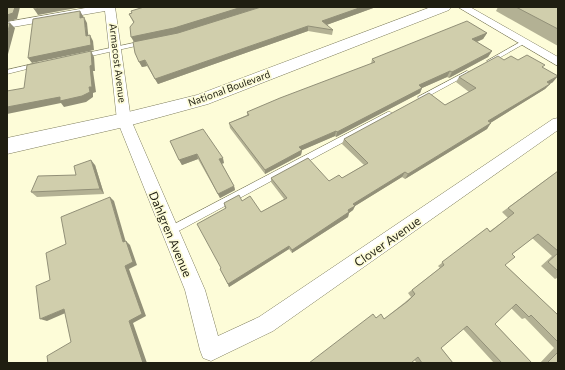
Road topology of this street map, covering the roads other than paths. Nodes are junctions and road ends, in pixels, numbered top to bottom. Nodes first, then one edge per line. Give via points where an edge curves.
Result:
1 (109, 7) edge
2 (444, 7) edge
3 (463, 7) edge
4 (7, 25) edge
5 (146, 42) edge
6 (524, 42) junction
7 (116, 49) junction
8 (75, 58) edge
9 (555, 58) edge
10 (45, 64) edge
11 (7, 72) edge
12 (413, 102) edge
13 (399, 109) edge
14 (124, 120) junction
15 (558, 123) edge
16 (7, 146) edge
17 (170, 231) junction
18 (212, 350) joint

1 - 4 street
1 - 7 street, Armacost Avenue
2 - 14 main road, National Boulevard via 202,100
3 - 6 street
5 - 7 lane
6 - 9 street
6 - 12 lane
7 - 8 lane
7 - 14 street, Armacost Avenue
10 - 11 lane
13 - 17 lane
14 - 16 main road, National Boulevard
14 - 17 street, Dahlgren Avenue
15 - 18 street, Clover Avenue via 266,324
17 - 18 street, Dahlgren Avenue via 195,290

